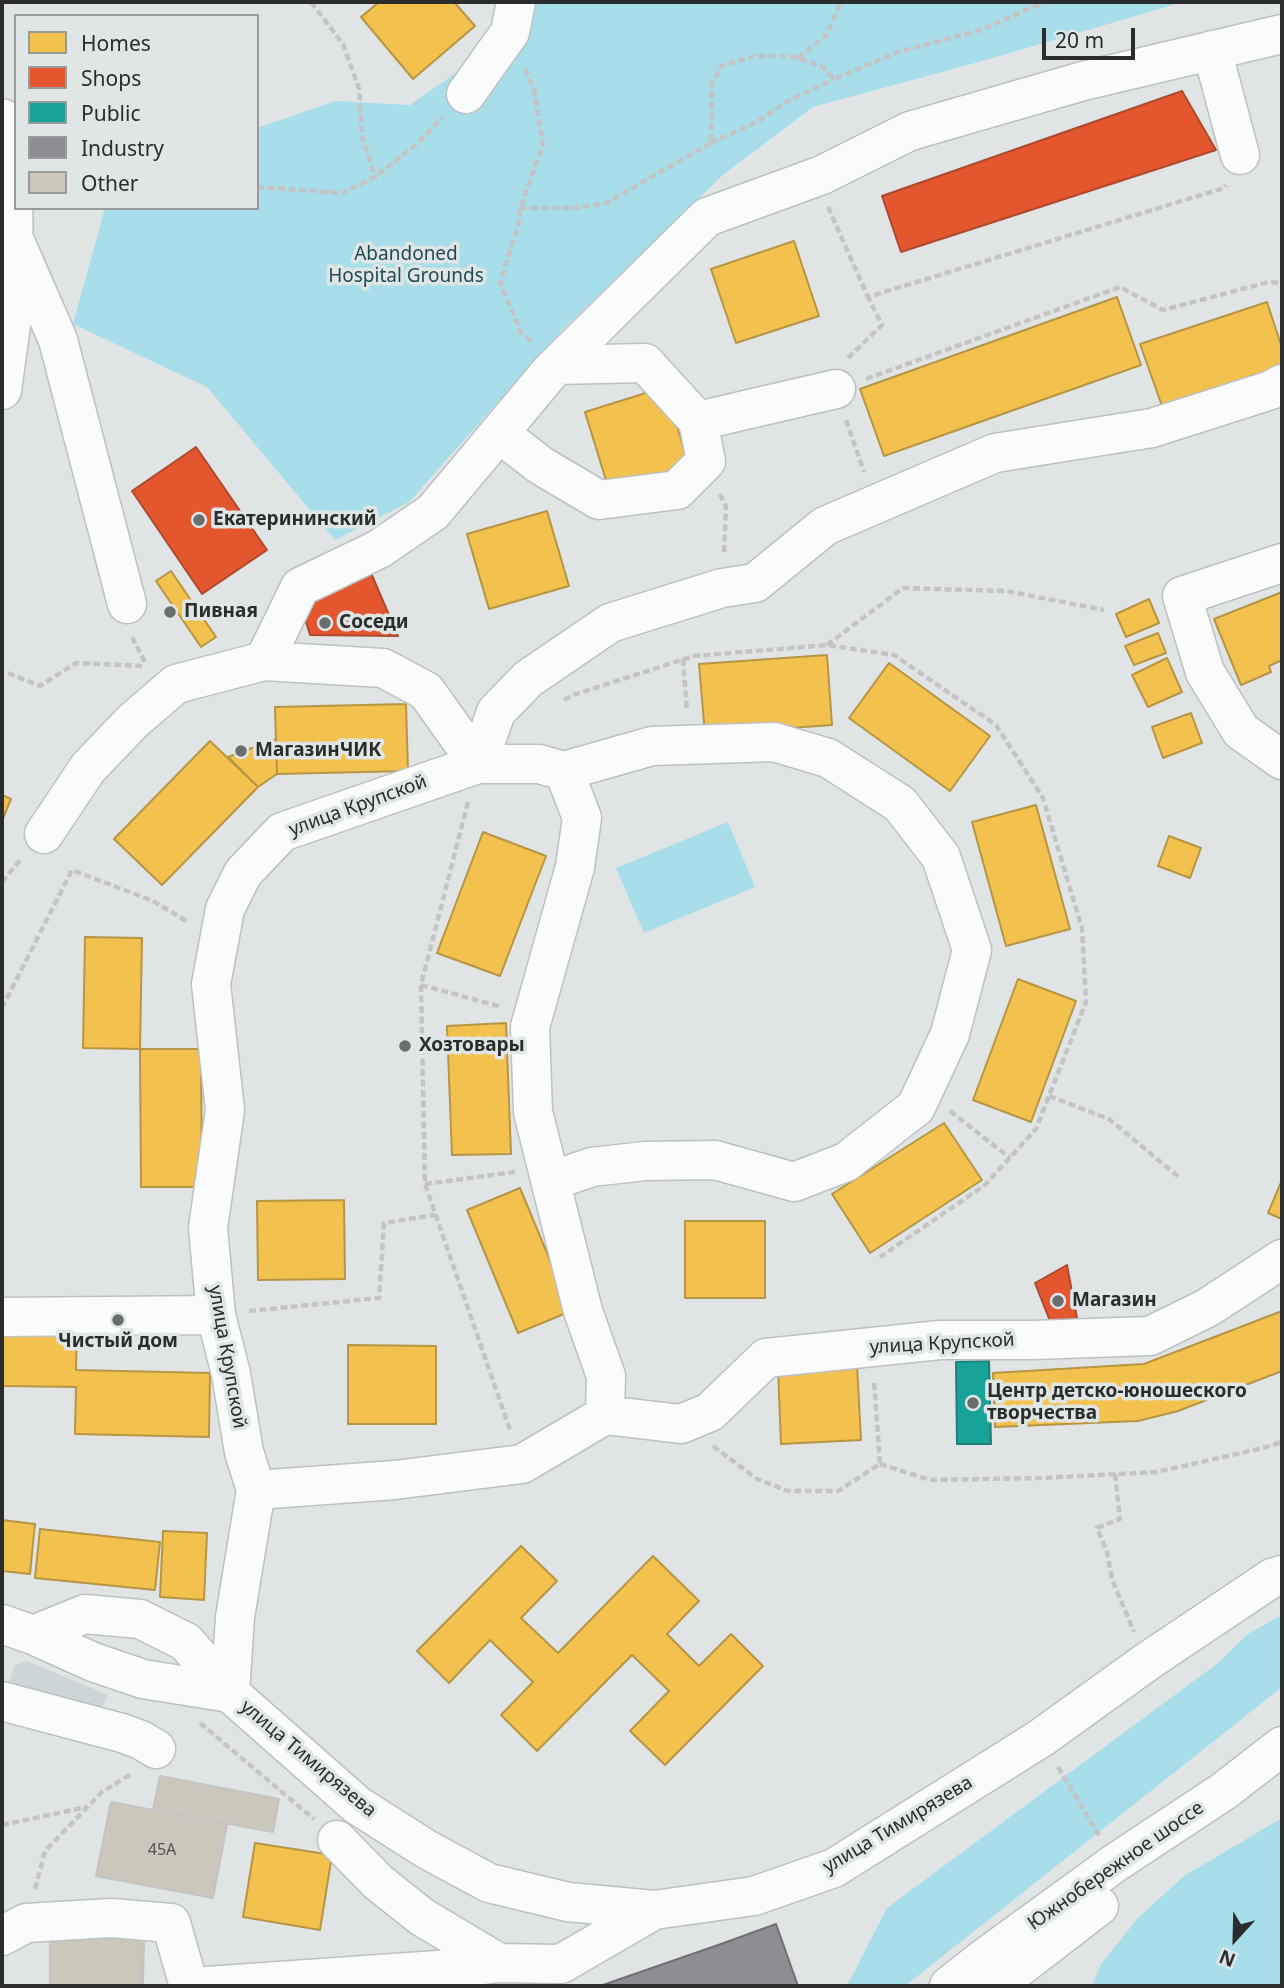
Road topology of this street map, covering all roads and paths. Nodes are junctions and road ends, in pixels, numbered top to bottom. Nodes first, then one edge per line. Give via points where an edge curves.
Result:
1 (311, 2) edge
2 (841, 2) edge
3 (1044, 2) edge
4 (513, 17) edge
5 (1282, 34) edge
6 (1212, 50) junction
7 (798, 58) junction
8 (834, 79) junction
9 (466, 94) joint
10 (3, 131) edge
11 (711, 143) junction
12 (1240, 155) joint
13 (375, 177) junction
14 (815, 178) junction
15 (259, 187) edge
16 (520, 208) junction
17 (14, 239) junction
18 (1282, 284) edge
19 (868, 297) junction
20 (558, 365) junction
21 (1282, 384) edge
22 (2, 390) edge
23 (836, 390) junction
24 (698, 421) junction
25 (499, 433) junction
26 (706, 461) junction
27 (875, 504) junction
28 (1282, 564) edge
29 (722, 588) junction
30 (127, 604) dead end
31 (1104, 610) dead end
32 (827, 645) dead end
33 (683, 659) dead end
34 (264, 661) junction
35 (147, 666) dead end
36 (8, 673) dead end
37 (689, 745) junction
38 (1282, 760) edge
39 (478, 764) junction
40 (564, 771) junction
41 (44, 834) dead end
42 (153, 901) dead end
43 (421, 985) junction
44 (2, 1008) edge
45 (533, 1016) junction
46 (923, 1091) junction
47 (1049, 1096) dead end
48 (1010, 1158) dead end
49 (549, 1174) junction
50 (1180, 1178) dead end
51 (425, 1184) junction
52 (435, 1215) junction
53 (1282, 1259) edge
54 (216, 1315) junction
55 (2, 1318) edge
56 (871, 1347) junction
57 (606, 1415) junction
58 (681, 1424) junction
59 (1282, 1442) edge
60 (522, 1464) junction
61 (880, 1464) junction
62 (1115, 1474) junction
63 (256, 1490) junction
64 (1282, 1575) edge
65 (235, 1617) junction
66 (17, 1630) edge
67 (186, 1642) junction
68 (1149, 1661) junction
69 (187, 1687) junction
70 (230, 1693) junction
71 (2, 1701) edge
72 (1041, 1738) junction
73 (1282, 1746) edge
74 (156, 1749) joint
75 (1282, 1769) edge
76 (88, 1807) junction
77 (2, 1825) edge
78 (337, 1840) joint
79 (45, 1851) dead end
80 (1115, 1863) junction
81 (654, 1910) junction
82 (2, 1936) edge
83 (499, 1963) junction
84 (189, 1986) edge
85 (207, 1986) edge
86 (949, 1986) edge
87 (996, 1986) edge

1 - 13 path via 344,44 359,89 362,136
2 - 7 path via 826,36
3 - 8 path via 981,30 898,52
4 - 9 main road
4 - 16 path via 534,89 543,145
5 - 6 main road
6 - 12 main road
6 - 14 main road via 910,131
7 - 8 path via 821,66
7 - 11 path via 755,56 721,66 712,84
8 - 11 path
9 - 13 path via 417,144
10 - 17 main road via 13,178
11 - 16 path via 606,202 576,208
12 - 19 path via 1224,188
13 - 15 path via 342,193
14 - 19 path
14 - 20 main road via 707,217
16 - 20 path via 500,282 521,332
17 - 22 main road via 14,304
17 - 30 main road via 58,340
18 - 23 path via 1269,282 1163,310 1120,287
19 - 23 path via 882,325 837,368
20 - 24 main road via 645,363
20 - 25 main road
21 - 27 main road via 1152,428 995,453
23 - 24 main road
23 - 27 path
24 - 26 main road
25 - 26 main road via 540,465 598,500 677,490
25 - 34 main road via 433,512 379,550 300,587
26 - 29 path via 726,507
27 - 29 main road via 825,526 755,583
28 - 38 main road via 1182,596 1205,672 1241,731
29 - 39 main road via 610,623 528,678 496,712
31 - 32 path via 1006,591 903,588
33 - 37 path
34 - 39 main road via 383,668 426,691
34 - 41 main road via 176,684 88,768
35 - 36 path via 76,663 40,686
37 - 40 main road via 652,746
37 - 46 main road via 774,742 828,758 900,804 941,857 972,950 950,1034
39 - 40 main road, улица Крупской via 539,764
39 - 43 path
39 - 54 main road, улица Крупской via 282,832 243,873 225,909 211,984 225,1110 208,1228
40 - 45 main road via 582,818 575,867
42 - 44 path via 72,870
43 - 45 path
43 - 51 path
45 - 49 main road via 533,1112
46 - 48 path
46 - 49 main road via 916,1107 845,1162 794,1182 715,1160 645,1161
47 - 50 path via 1109,1119
49 - 51 path
49 - 57 main road via 583,1311 606,1376
51 - 52 path
52 - 54 path via 384,1223 379,1298
52 - 60 path
53 - 56 main road, улица Крупской via 1207,1308 1150,1336 940,1340
54 - 55 main road
54 - 63 main road, улица Крупской
56 - 58 main road, улица Крупской via 766,1358 710,1412
56 - 61 path
57 - 58 main road
57 - 60 main road
58 - 61 path via 757,1479 789,1491 838,1491
59 - 62 path via 1157,1472
60 - 63 main road via 395,1480
61 - 62 path via 930,1480
62 - 68 path via 1120,1519 1097,1528 1122,1606
63 - 65 main road
64 - 68 main road, улица Тимирязева
65 - 67 main road
65 - 70 main road
66 - 67 main road, улица Тимирязева via 85,1614 140,1619
66 - 69 main road, улица Тимирязева via 143,1679
67 - 70 main road, улица Тимирязева
68 - 72 main road, улица Тимирязева
69 - 70 main road, улица Тимирязева
69 - 78 path via 195,1720
70 - 81 main road, улица Тимирязева via 357,1805 489,1884 568,1902
71 - 74 main road via 121,1733
72 - 80 path
72 - 81 main road, улица Тимирязева via 834,1868 754,1896
73 - 80 main road, Южнобережное шоссе via 1224,1791
74 - 76 path
75 - 87 main road, Южнобережное шоссе
76 - 77 path
76 - 79 path
78 - 83 main road via 378,1882 422,1917
80 - 86 main road, Южнобережное шоссе
81 - 83 main road via 561,1965
82 - 84 main road via 26,1923 111,1918 171,1923
83 - 85 main road

